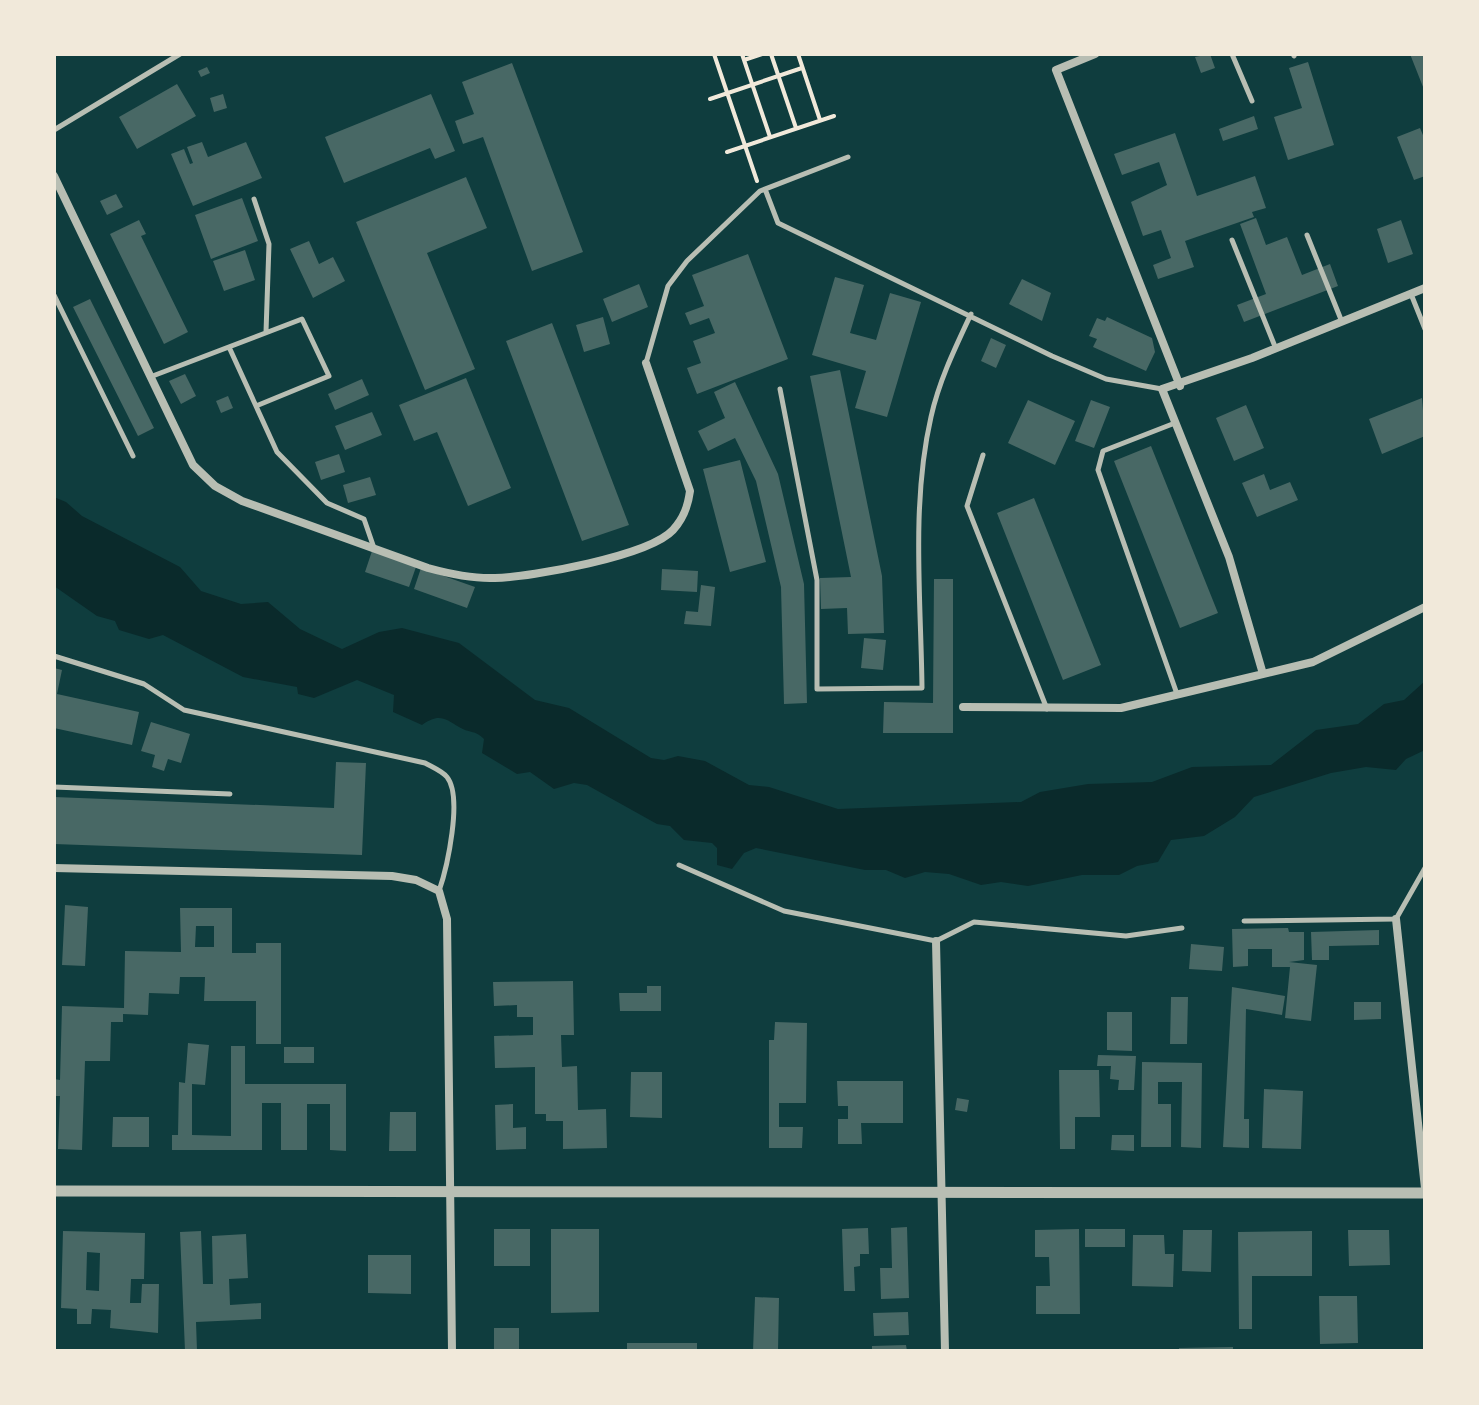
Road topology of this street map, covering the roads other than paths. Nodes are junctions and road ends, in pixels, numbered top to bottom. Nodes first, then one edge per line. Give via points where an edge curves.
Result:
1 (180, 54) edge
2 (1095, 54) edge
3 (1232, 54) edge
4 (1252, 101) dead end
5 (54, 130) edge
6 (848, 157) dead end
7 (54, 176) edge
8 (763, 190) junction
9 (58, 193) edge
10 (254, 199) dead end
11 (1307, 235) dead end
12 (1232, 240) dead end
13 (1425, 288) edge
14 (1411, 294) junction
15 (54, 295) edge
16 (971, 314) junction
17 (1342, 322) junction
18 (1425, 329) edge
19 (266, 332) junction
20 (229, 347) junction
21 (1276, 349) junction
22 (646, 363) joint
23 (149, 377) junction
24 (1180, 386) junction
25 (780, 389) dead end
26 (1162, 389) junction
27 (256, 406) junction
28 (1175, 423) junction
29 (983, 455) dead end
30 (133, 456) dead end
31 (374, 548) junction
32 (1425, 607) edge
33 (54, 656) edge
34 (1263, 674) junction
35 (1177, 695) junction
36 (963, 707) dead end
37 (1047, 709) junction
38 (54, 787) edge
39 (230, 794) dead end
40 (679, 865) dead end
41 (54, 868) edge
42 (1425, 868) edge
43 (439, 891) junction
44 (1396, 919) junction
45 (1244, 921) dead end
46 (1182, 928) dead end
47 (936, 941) junction
48 (448, 1190) junction
49 (1425, 1190) edge
50 (54, 1191) edge
51 (941, 1191) junction
52 (452, 1351) edge
53 (945, 1351) edge

1 - 5 lane
2 - 24 street via 1056,70
3 - 4 lane
6 - 8 lane
7 - 9 street
8 - 16 lane via 778,223
8 - 22 lane via 687,261 668,286
9 - 23 street
10 - 19 lane via 269,244
11 - 17 lane
12 - 21 lane
13 - 14 street
14 - 17 street
14 - 18 lane
15 - 30 lane
16 - 25 lane via 931,416 921,476 922,688 817,689 817,580
16 - 26 lane via 1106,379
17 - 21 street
19 - 20 lane
19 - 27 lane via 302,319 329,376
20 - 23 lane
20 - 27 lane
21 - 24 street
22 - 31 street via 690,491 687,510 672,532 570,568 495,578 458,576
23 - 31 street via 193,465 215,486 242,501
24 - 26 street
26 - 28 street
27 - 31 lane via 277,452 327,503 364,519
28 - 34 street via 1229,557
28 - 35 lane via 1103,451 1098,470
29 - 37 lane via 967,506
32 - 34 street via 1313,662
33 - 43 lane via 144,684 184,710 425,763 446,775 453,789 449,861
34 - 35 street
35 - 37 street via 1121,708
36 - 37 street
38 - 39 lane
40 - 47 lane via 784,911
41 - 43 street via 392,876
42 - 44 lane
43 - 48 street via 447,919
44 - 45 lane
44 - 49 street
46 - 47 lane via 1126,936 974,922
47 - 51 street
48 - 50 street
48 - 51 street
48 - 52 street
49 - 51 street
51 - 53 street

